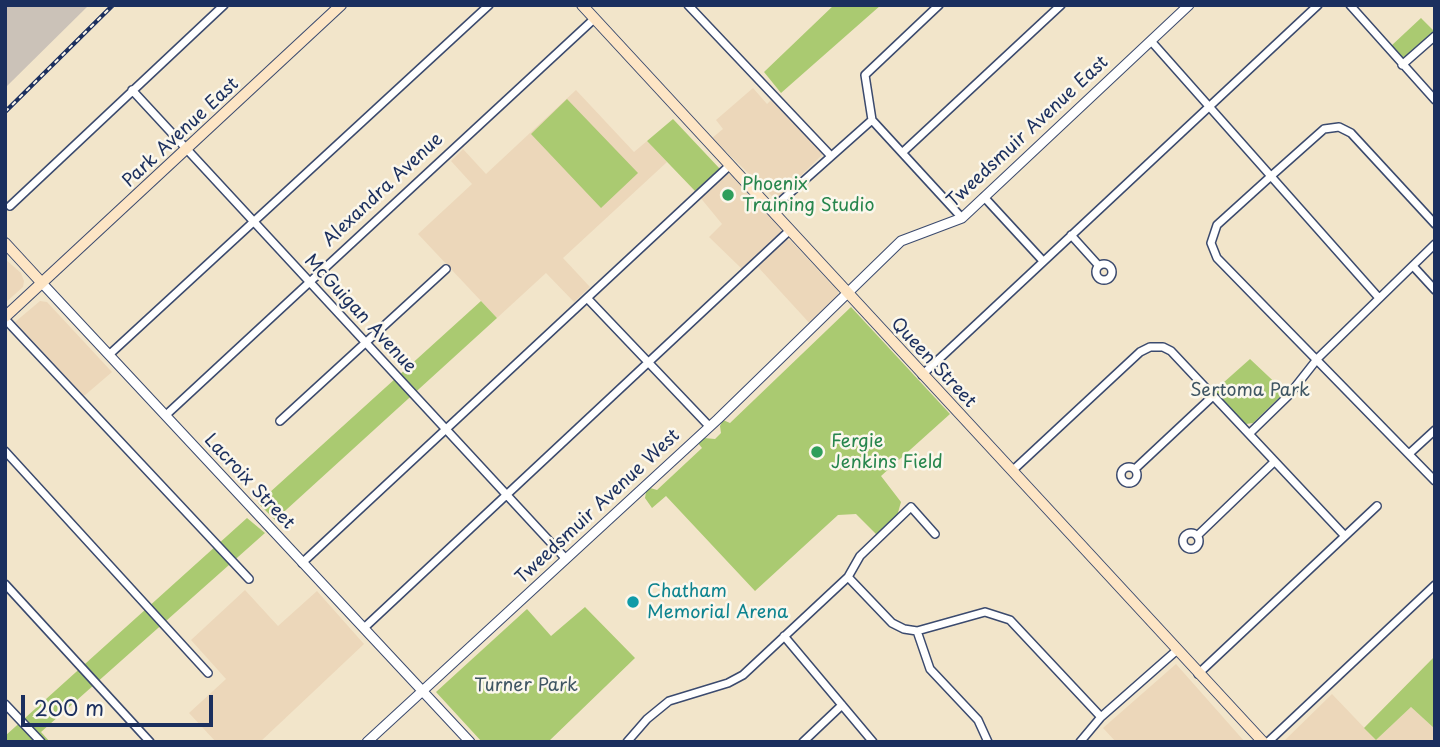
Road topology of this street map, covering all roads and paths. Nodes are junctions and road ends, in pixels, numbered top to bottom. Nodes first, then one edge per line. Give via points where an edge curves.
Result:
1 (224, 5) edge
2 (341, 5) edge
3 (489, 5) edge
4 (582, 5) edge
5 (688, 5) edge
6 (939, 5) edge
7 (1061, 5) edge
8 (1189, 5) edge
9 (1318, 5) edge
10 (1350, 5) edge
11 (594, 19) junction
12 (1435, 36) edge
13 (1151, 41) junction
14 (1402, 65) junction
15 (132, 90) junction
16 (1435, 100) edge
17 (1210, 105) junction
18 (872, 120) junction
19 (186, 149) junction
20 (903, 152) junction
21 (830, 155) junction
22 (729, 166) junction
23 (1270, 177) junction
24 (984, 197) junction
25 (10, 206) dead end
26 (772, 209) junction
27 (962, 218) junction
28 (251, 223) junction
29 (1435, 225) edge
30 (790, 230) junction
31 (1071, 235) junction
32 (5, 243) edge
33 (1435, 244) edge
34 (1042, 261) junction
35 (1099, 266) dead end
36 (1413, 266) junction
37 (446, 269) dead end
38 (309, 281) junction
39 (41, 282) junction
40 (1435, 290) edge
41 (848, 294) junction
42 (587, 298) junction
43 (1378, 298) junction
44 (5, 318) edge
45 (366, 344) junction
46 (111, 354) junction
47 (1318, 358) junction
48 (650, 363) junction
49 (922, 375) junction
50 (1213, 396) junction
51 (166, 415) junction
52 (280, 421) dead end
53 (709, 426) junction
54 (1435, 430) edge
55 (444, 431) junction
56 (1249, 434) junction
57 (5, 451) edge
58 (1410, 453) junction
59 (1274, 462) junction
60 (1135, 469) dead end
61 (1012, 471) junction
62 (1435, 481) edge
63 (505, 495) junction
64 (1377, 506) dead end
65 (935, 534) dead end
66 (1344, 535) junction
67 (1197, 536) dead end
68 (566, 559) junction
69 (302, 563) junction
70 (848, 577) junction
71 (249, 579) dead end
72 (5, 584) edge
73 (1435, 585) edge
74 (364, 628) junction
75 (917, 631) junction
76 (784, 636) junction
77 (1176, 651) junction
78 (208, 673) dead end
79 (1198, 674) junction
80 (422, 689) junction
81 (5, 704) edge
82 (842, 705) junction
83 (1101, 717) junction
84 (41, 742) edge
85 (150, 742) edge
86 (367, 742) edge
87 (470, 742) edge
88 (627, 742) edge
89 (803, 742) edge
90 (873, 742) edge
91 (988, 742) edge
92 (1080, 742) edge
93 (1265, 742) edge

1 - 15 street
2 - 19 main road, Park Avenue East
3 - 28 street
4 - 11 main road, Queen Street
5 - 21 street
6 - 18 street via 867,72 864,80
7 - 20 street
8 - 13 street, Tweedsmuir Avenue East
9 - 17 street
10 - 14 street
11 - 22 main road, Queen Street
11 - 38 street, Alexandra Avenue
12 - 14 street
13 - 17 street
13 - 24 street, Tweedsmuir Avenue East
14 - 16 street
15 - 19 street, McGuigan Avenue
15 - 25 street
17 - 23 street
17 - 31 street
18 - 20 street
18 - 21 street
19 - 28 street, McGuigan Avenue
19 - 39 main road, Park Avenue East
20 - 27 street
21 - 26 street
22 - 26 main road, Queen Street
22 - 42 street
23 - 29 street via 1324,129 1339,127 1351,133
23 - 43 street
23 - 47 street via 1217,225 1213,251 1302,349
24 - 27 street, Tweedsmuir Avenue East
24 - 34 street
26 - 30 main road, Queen Street
27 - 41 street, Tweedsmuir Avenue East via 901,241
28 - 38 street, McGuigan Avenue
28 - 46 street
30 - 41 main road, Queen Street
30 - 48 street
31 - 34 street
31 - 35 street
32 - 39 main road, Lacroix Street
33 - 36 street
34 - 49 street
36 - 40 street
36 - 43 street
37 - 45 street
38 - 45 street, McGuigan Avenue
38 - 51 street, Alexandra Avenue
39 - 44 main road, Park Avenue East
39 - 46 street, Lacroix Street
41 - 49 main road, Queen Street
41 - 53 street, Tweedsmuir Avenue West
42 - 48 street
42 - 55 street
43 - 47 street
44 - 71 street
45 - 52 street
45 - 55 street, McGuigan Avenue
46 - 51 street, Lacroix Street
47 - 56 street
47 - 58 street
48 - 53 street
48 - 63 street
49 - 61 main road, Queen Street
50 - 56 street
50 - 60 street
50 - 61 street via 1169,349 1150,346
51 - 69 street, Lacroix Street
53 - 68 street, Tweedsmuir Avenue West
54 - 58 street
55 - 63 street, McGuigan Avenue
55 - 69 street
56 - 59 street
57 - 78 street
58 - 62 street
59 - 66 street
59 - 67 street
61 - 77 main road, Queen Street
63 - 68 street, McGuigan Avenue
63 - 74 street
64 - 66 street
65 - 70 street via 911,507 860,556
66 - 79 street
68 - 80 street, Tweedsmuir Avenue West
69 - 74 street, Lacroix Street
70 - 75 street via 892,623
70 - 76 street
72 - 85 street
73 - 93 street
74 - 80 street, Lacroix Street
75 - 83 street via 978,613 1004,617 1015,623
75 - 91 street via 930,669 978,720
76 - 82 street
76 - 88 street via 736,680 664,704
77 - 79 main road, Queen Street
77 - 83 street
79 - 93 main road, Queen Street
80 - 86 street, Tweedsmuir Avenue West
80 - 87 street, Lacroix Street
81 - 84 street
82 - 89 street
82 - 90 street
83 - 92 street

